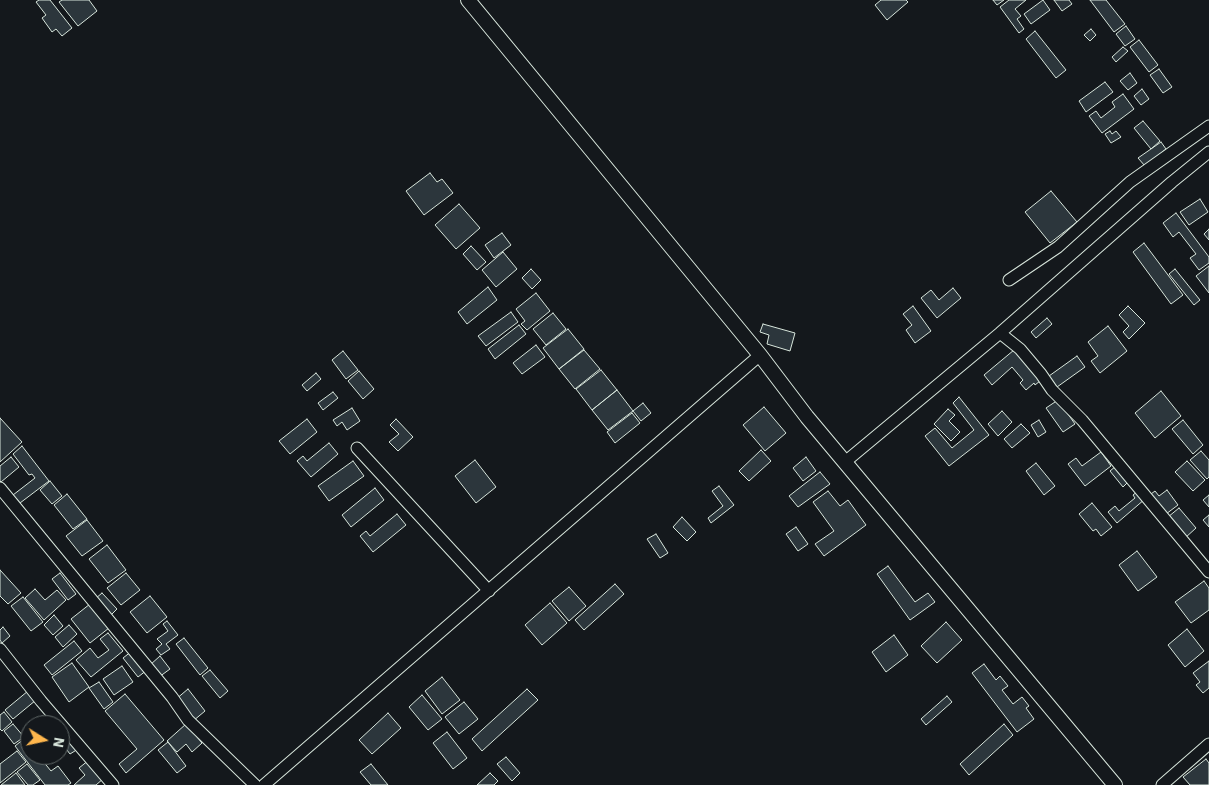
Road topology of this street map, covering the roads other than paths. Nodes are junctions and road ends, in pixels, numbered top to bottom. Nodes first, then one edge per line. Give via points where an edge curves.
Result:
1 (468, 0) edge
2 (1209, 126) edge
3 (1209, 152) edge
4 (1009, 280) dead end
5 (1000, 333) junction
6 (760, 355) junction
7 (357, 448) dead end
8 (845, 462) junction
9 (0, 488) edge
10 (1209, 572) edge
11 (489, 591) junction
12 (0, 649) edge
13 (1209, 744) edge
14 (113, 785) edge
15 (255, 785) edge
16 (264, 785) edge
17 (1115, 785) edge
18 (1162, 785) edge

1 - 6 street
2 - 4 street via 1130,182 1058,247
3 - 5 street
5 - 8 street
5 - 10 street via 1020,349
6 - 8 street
6 - 11 street
7 - 11 street
8 - 17 street
9 - 15 street via 188,720
11 - 16 street
12 - 14 street
13 - 18 street

